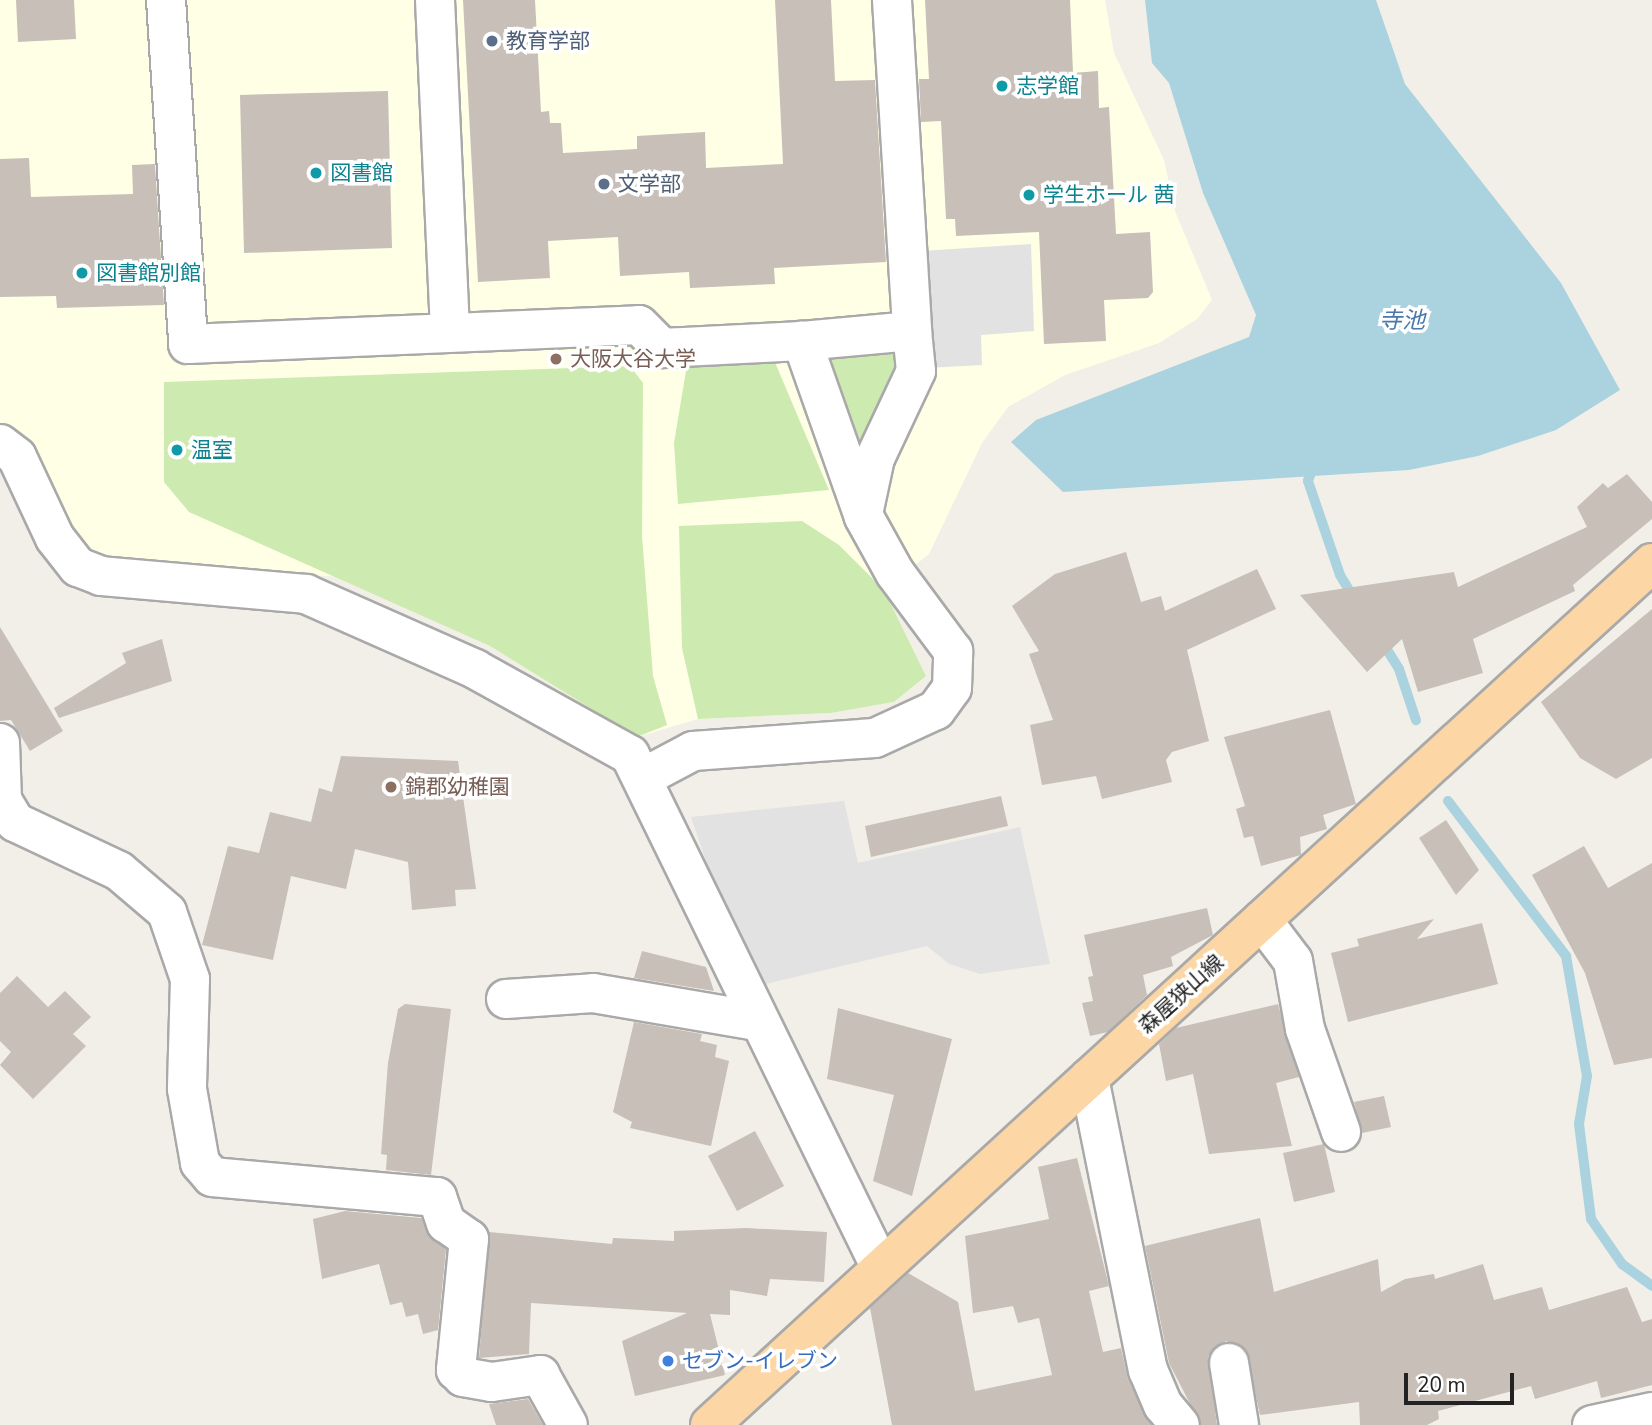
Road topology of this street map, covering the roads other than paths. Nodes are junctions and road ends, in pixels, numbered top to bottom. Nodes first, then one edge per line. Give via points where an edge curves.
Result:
1 (166, 0) edge
2 (435, 0) edge
3 (892, 0) edge
4 (912, 331) junction
5 (450, 333) junction
6 (802, 341) junction
7 (0, 444) edge
8 (14, 477) edge
9 (863, 514) junction
10 (1652, 564) edge
11 (0, 743) edge
12 (644, 777) junction
13 (1262, 920) junction
14 (506, 999) dead end
15 (757, 1021) junction
16 (1089, 1077) junction
17 (1341, 1132) dead end
18 (881, 1268) junction
19 (1229, 1363) dead end
20 (1652, 1412) edge
21 (568, 1425) edge
22 (710, 1425) edge
23 (1180, 1425) edge
24 (1239, 1425) edge
25 (1592, 1425) edge

1 - 5 street via 188,344
2 - 5 street
3 - 4 street
4 - 6 street
4 - 9 street via 916,371 875,458
5 - 6 street via 639,325 662,348
6 - 9 street
7 - 8 street
8 - 12 street via 78,567 101,576 306,594 475,669 630,755
9 - 12 street via 895,573 953,651 951,688 936,710 907,727 852,742 693,751
10 - 13 main road, 森屋狭山線
11 - 21 street via 2,800 15,822 119,871 154,897 172,923 190,979 187,1089 200,1163 212,1177 437,1197 446,1223 469,1239 456,1370 492,1382 540,1375
12 - 15 street
13 - 16 main road, 森屋狭山線
13 - 17 street via 1293,961 1305,1029
14 - 15 street via 593,993
15 - 18 street
16 - 18 main road, 森屋狭山線
16 - 23 street via 1148,1370 1163,1405
18 - 22 main road, 森屋狭山線
19 - 24 street
20 - 25 street

